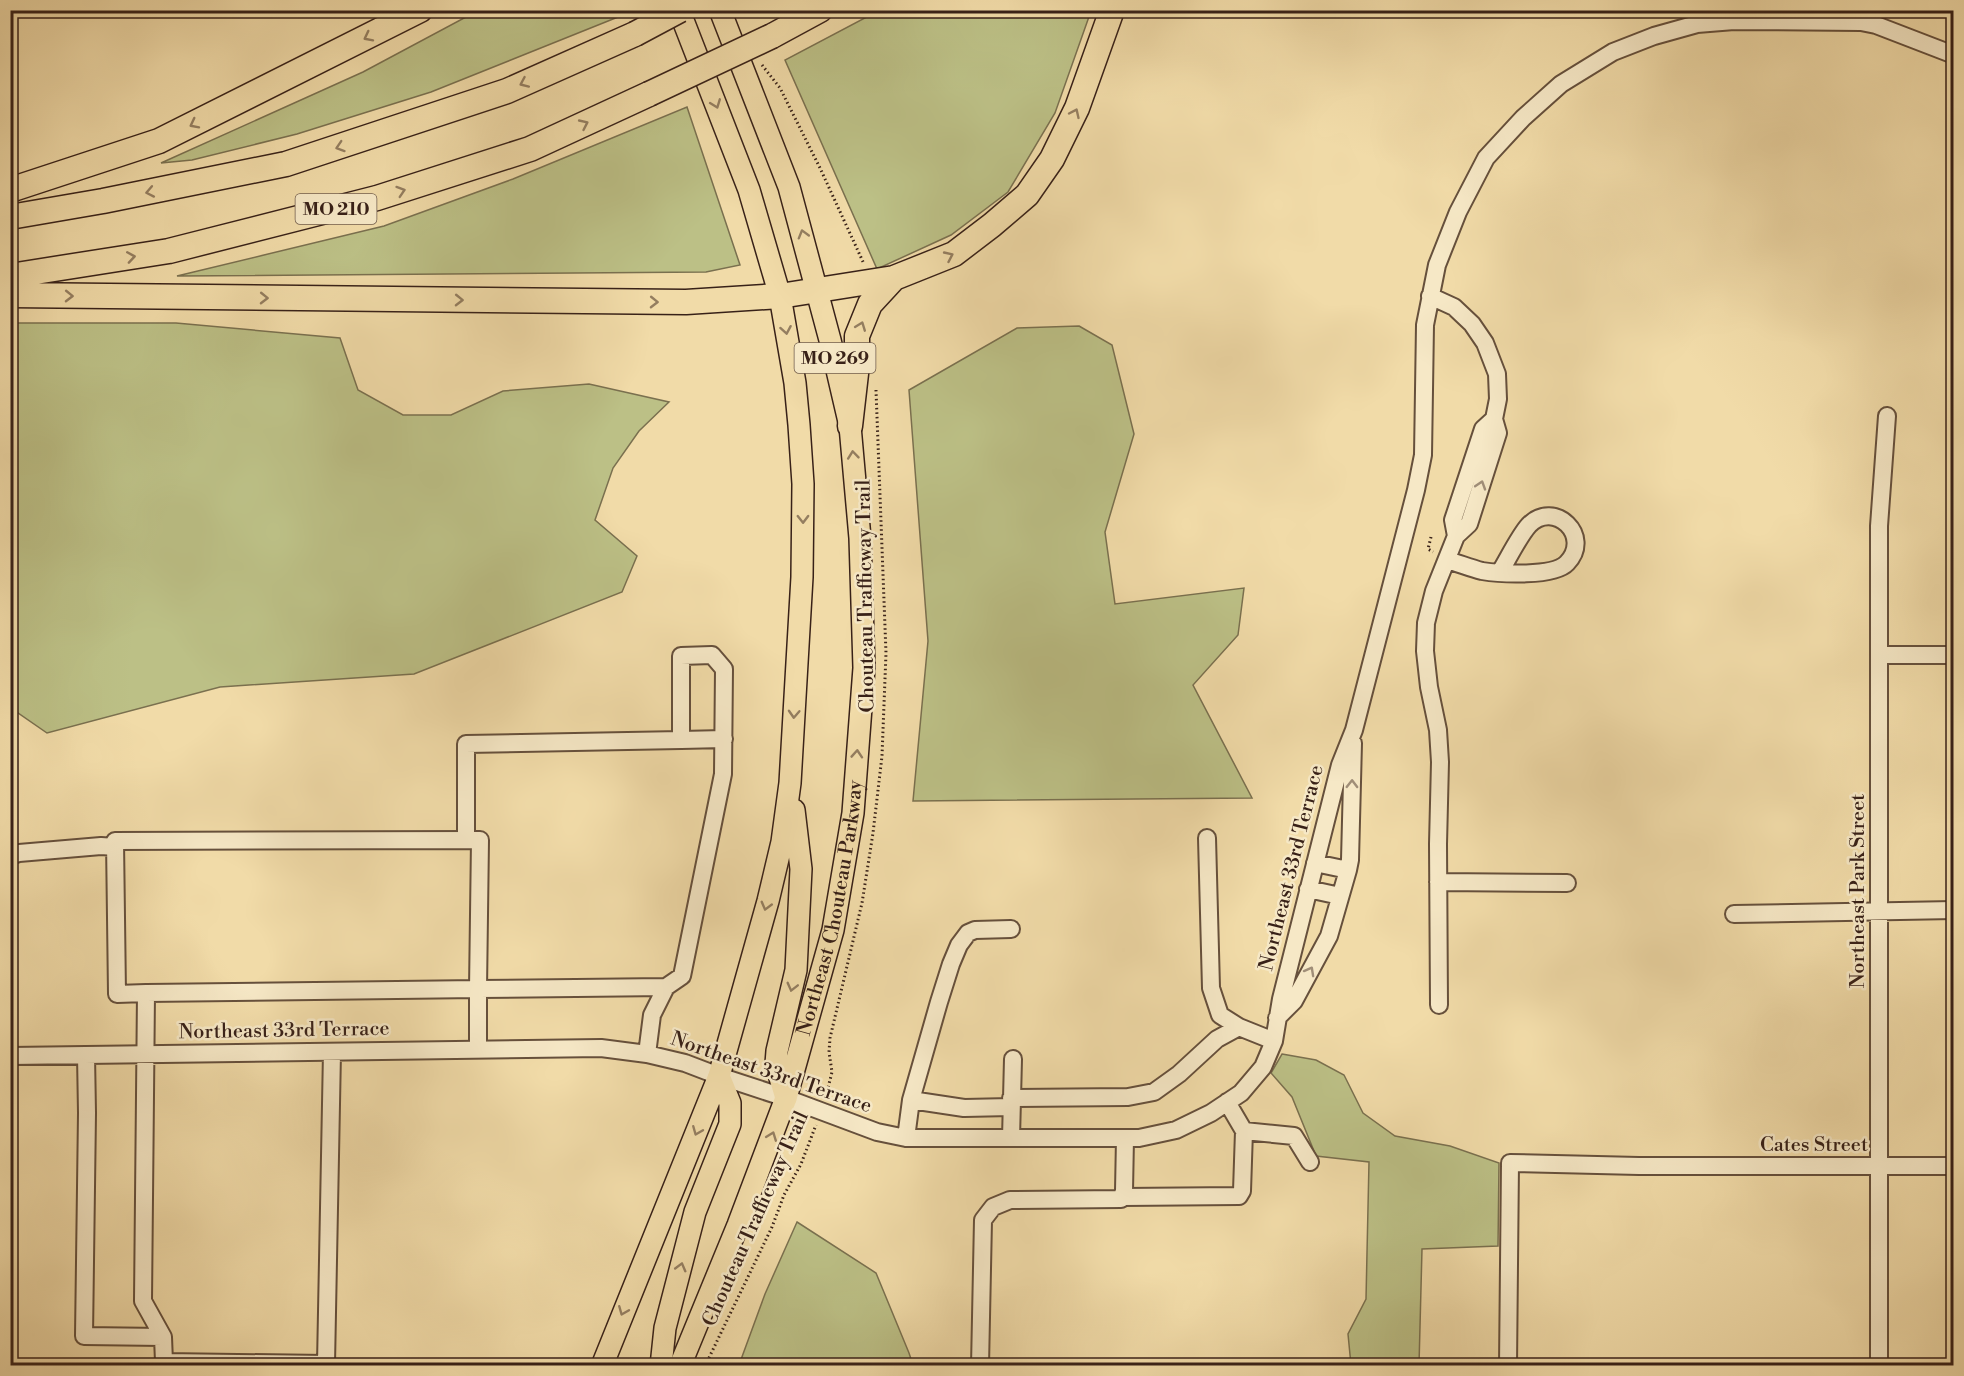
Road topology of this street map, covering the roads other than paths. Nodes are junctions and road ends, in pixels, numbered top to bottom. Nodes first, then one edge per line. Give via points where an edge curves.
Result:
1 (420, 10) edge
2 (680, 10) edge
3 (720, 10) edge
4 (820, 10) edge
5 (1112, 10) edge
6 (1953, 55) edge
7 (10, 190) edge
8 (10, 217) edge
9 (10, 276) edge
10 (883, 280) junction
11 (818, 291) junction
12 (10, 295) edge
13 (780, 296) junction
14 (1430, 296) junction
15 (1887, 416) dead end
16 (850, 426) junction
17 (1447, 560) junction
18 (1500, 572) junction
19 (1879, 655) junction
20 (1953, 655) edge
21 (1354, 730) junction
22 (724, 739) junction
23 (681, 740) junction
24 (790, 783) junction
25 (1207, 838) dead end
26 (466, 840) junction
27 (115, 847) junction
28 (10, 856) edge
29 (1315, 863) junction
30 (1348, 870) junction
31 (1438, 882) junction
32 (1567, 883) dead end
33 (1308, 889) junction
34 (1340, 896) junction
35 (1953, 910) edge
36 (1879, 912) junction
37 (1734, 914) dead end
38 (1011, 929) dead end
39 (666, 987) junction
40 (478, 989) junction
41 (146, 993) junction
42 (1439, 1005) dead end
43 (1277, 1018) junction
44 (1239, 1027) junction
45 (1274, 1041) junction
46 (478, 1050) junction
47 (332, 1052) junction
48 (147, 1054) junction
49 (647, 1054) junction
50 (86, 1055) junction
51 (10, 1056) edge
52 (1013, 1059) dead end
53 (719, 1076) junction
54 (786, 1098) junction
55 (911, 1100) junction
56 (1227, 1102) junction
57 (1011, 1103) junction
58 (1244, 1131) junction
59 (906, 1138) junction
60 (1011, 1138) junction
61 (1125, 1138) junction
62 (1310, 1162) dead end
63 (1879, 1166) junction
64 (1953, 1166) edge
65 (1123, 1197) junction
66 (163, 1337) junction
67 (602, 1365) edge
68 (661, 1365) edge
69 (680, 1365) edge
70 (980, 1365) edge
71 (1508, 1365) edge
72 (1879, 1365) edge

1 -> 7 highway via 159,141
2 -> 8 highway, bridge via 507,91 286,164
2 -> 13 main road via 749,190
11 -> 3 main road via 789,187
9 -> 4 highway, MO 210, bridge via 169,251 377,198 530,149
10 -> 5 highway via 954,254 1027,195 1052,159 1077,108
6 - 14 street, Northeast 33rd Terrace via 1876,25 1849,22 1697,24 1613,52 1561,84 1486,158 1453,223
10 - 11 highway
16 -> 10 highway via 857,336
11 - 13 highway
11 - 16 main road, MO 269
12 -> 13 highway via 675,302
13 -> 24 main road via 795,383 803,494
14 - 17 street via 1454,307 1472,324 1485,343 1497,374 1494,418 1498,433 1469,524 1456,537
14 - 21 street, Northeast 33rd Terrace via 1425,324 1423,455
15 - 19 street, Northeast Park Street via 1880,526
54 -> 16 main road, Northeast Chouteau Parkway via 833,930 853,813 864,668 860,538
17 - 18 street
17 - 31 street via 1426,624 1425,651 1440,762
18 - 18 street via 1552,571 1566,565 1574,554 1576,538 1571,527 1560,518 1544,517 1530,524
19 - 20 street
19 - 36 street, Northeast Park Street
21 - 29 street, Northeast 33rd Terrace via 1340,765
30 -> 21 street, Northeast 33rd Terrace
22 - 23 street
22 - 23 street via 724,669 712,655 702,655 681,656
22 - 39 street via 723,774 682,976
23 - 26 street via 466,744
24 -> 53 main road via 768,901
24 -> 54 main road via 801,869 796,969 776,1064
25 - 44 street via 1211,988 1220,1015
26 - 27 street via 116,841
26 - 40 street via 480,840
27 - 28 street
27 - 41 street via 117,994
29 - 30 street
29 - 33 street, Northeast 33rd Terrace
30 - 34 street, Northeast 33rd Terrace
31 - 32 street
31 - 42 street
33 - 34 street
33 - 43 street, Northeast 33rd Terrace
43 -> 34 street, Northeast 33rd Terrace via 1294,1001 1329,936
35 - 36 street
36 - 37 street
36 - 63 street, Northeast Park Street
38 - 55 street via 975,930 959,945
39 - 40 street
39 - 49 street via 652,1015
40 - 41 street
40 - 46 street
41 - 48 street
43 - 45 street, Northeast 33rd Terrace
44 - 45 street
44 - 57 street via 1217,1039 1154,1092
45 - 56 street, Northeast 33rd Terrace via 1263,1067 1241,1093
46 - 47 street, Northeast 33rd Terrace
46 - 49 street, Northeast 33rd Terrace via 601,1048
47 - 48 street, Northeast 33rd Terrace
47 - 66 street via 326,1364 164,1362
48 - 50 street, Northeast 33rd Terrace
48 - 66 street via 143,1301
49 - 53 street, Northeast 33rd Terrace
50 - 51 street, Northeast 33rd Terrace
50 - 66 street via 84,1336
52 - 57 street
53 - 54 street, Northeast 33rd Terrace
53 -> 67 main road
68 -> 53 main road via 665,1328 695,1212 730,1124 730,1103
54 - 59 street, Northeast 33rd Terrace via 877,1132
69 -> 54 main road, Northeast Chouteau Parkway
55 - 57 street via 964,1108
55 - 59 street
56 - 58 street
56 - 61 street, Northeast 33rd Terrace via 1176,1130
57 - 60 street
58 - 62 street via 1294,1136
58 - 65 street via 1239,1196
59 - 60 street, Northeast 33rd Terrace
60 - 61 street, Northeast 33rd Terrace
61 - 65 street
63 - 64 street, Cates Street
63 - 71 street, Cates Street via 1510,1162
63 - 72 street, Northeast Park Street
65 - 70 street via 1010,1200 993,1207 983,1220

